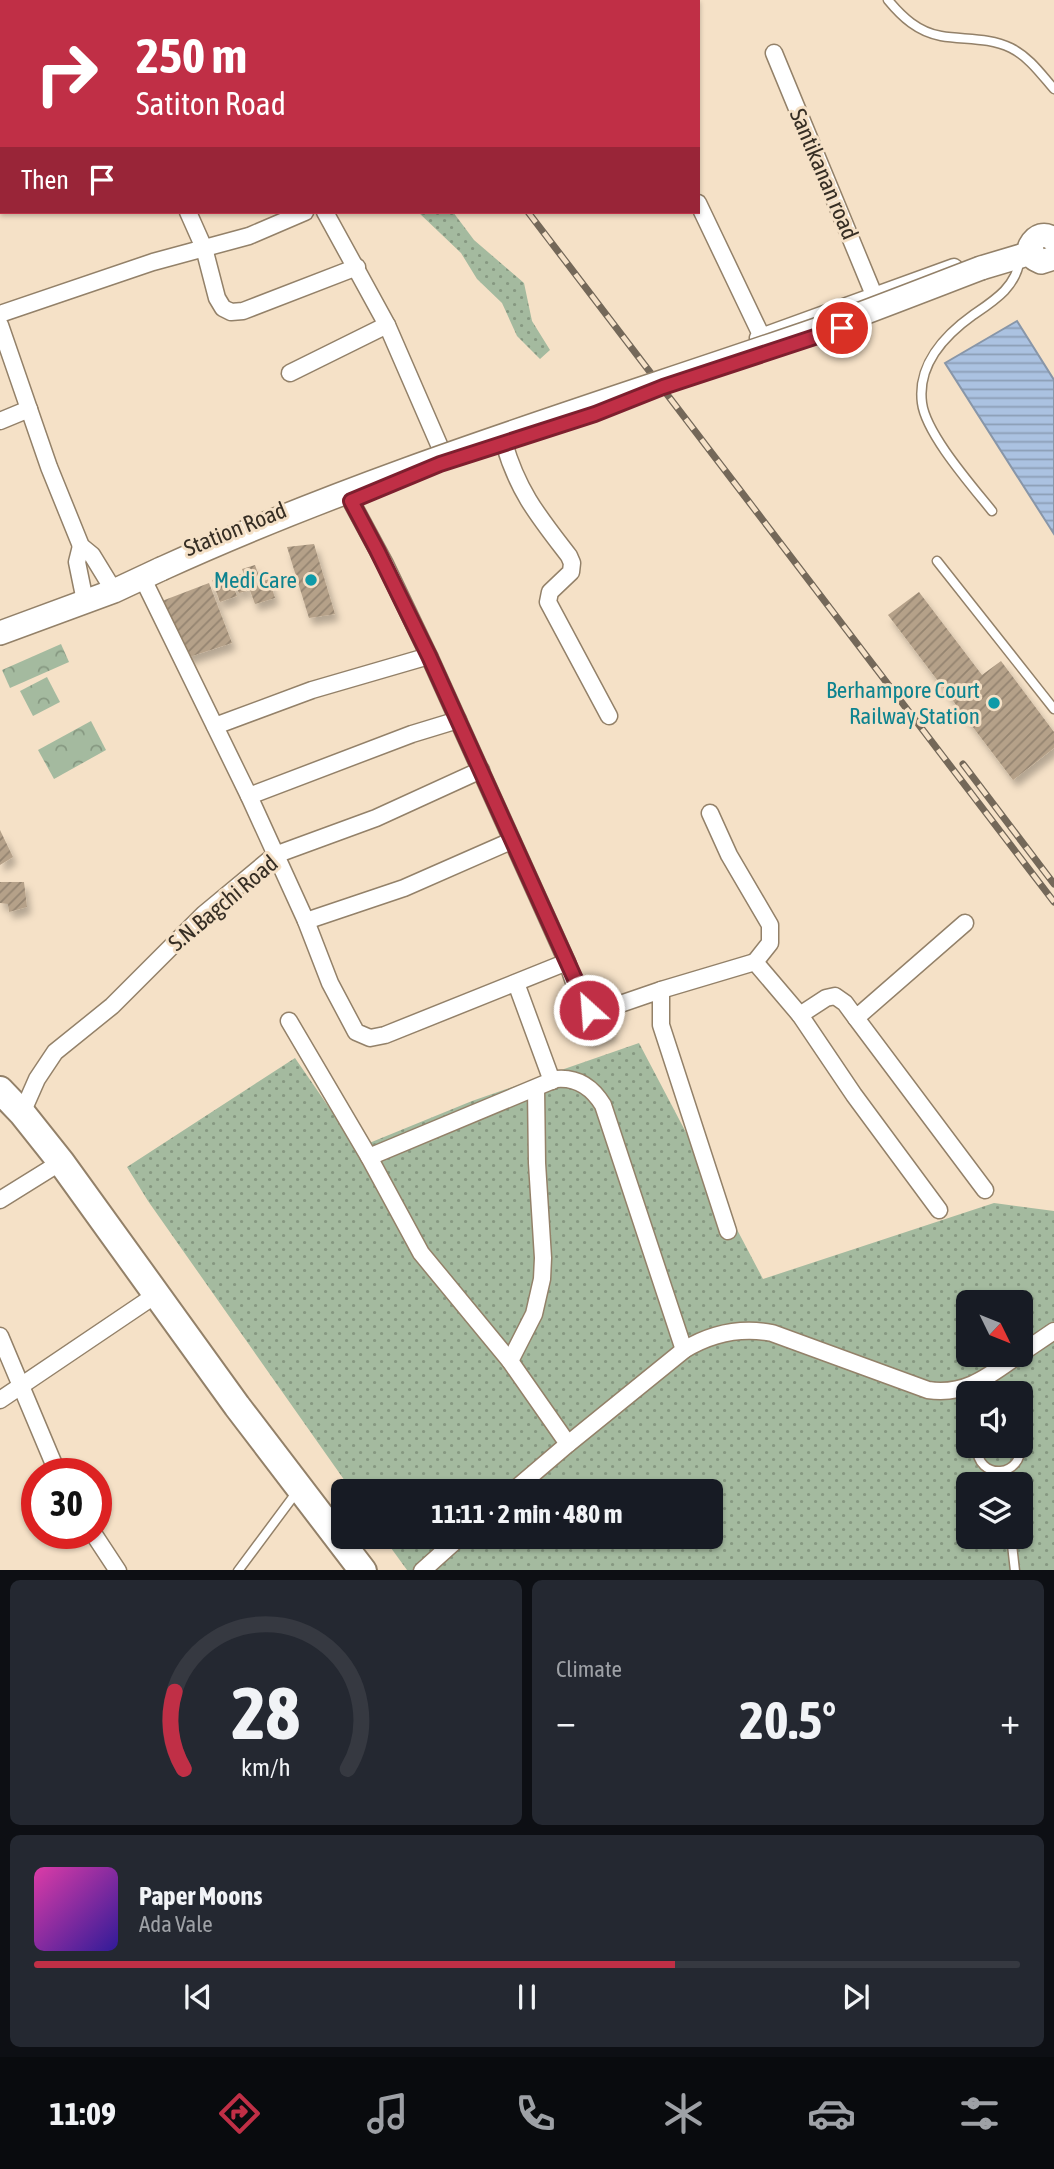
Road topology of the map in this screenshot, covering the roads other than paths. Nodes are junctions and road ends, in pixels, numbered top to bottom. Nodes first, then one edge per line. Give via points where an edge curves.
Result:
1 (888, 0) edge
2 (774, 53) dead end
3 (1054, 89) edge
4 (700, 207) edge
5 (189, 214) edge
6 (300, 214) edge
7 (326, 214) edge
8 (1052, 232) edge
9 (204, 248) junction
10 (1054, 258) edge
11 (1001, 263) junction
12 (356, 267) junction
13 (874, 295) junction
14 (0, 314) edge
15 (0, 325) edge
16 (387, 325) junction
17 (762, 337) junction
18 (290, 373) dead end
19 (29, 409) junction
20 (0, 421) edge
21 (504, 443) junction
22 (440, 447) junction
23 (351, 501) junction
24 (992, 511) dead end
25 (81, 546) junction
26 (937, 561) dead end
27 (152, 574) junction
28 (114, 591) junction
29 (85, 601) junction
30 (0, 633) edge
31 (429, 656) junction
32 (1054, 709) edge
33 (609, 716) dead end
34 (458, 720) junction
35 (215, 726) junction
36 (481, 770) junction
37 (249, 796) junction
38 (710, 813) dead end
39 (511, 841) junction
40 (275, 855) junction
41 (306, 921) junction
42 (965, 923) dead end
43 (567, 962) junction
44 (755, 962) junction
45 (516, 983) junction
46 (661, 990) junction
47 (800, 1015) junction
48 (856, 1018) junction
49 (289, 1021) dead end
50 (552, 1081) junction
51 (536, 1088) junction
52 (0, 1090) edge
53 (22, 1113) junction
54 (369, 1157) junction
55 (61, 1162) junction
56 (985, 1190) dead end
57 (0, 1200) edge
58 (939, 1210) dead end
59 (728, 1231) dead end
60 (157, 1294) junction
61 (1054, 1331) edge
62 (0, 1336) edge
63 (1033, 1345) edge
64 (684, 1350) junction
65 (510, 1361) junction
66 (1002, 1367) edge
67 (983, 1381) edge
68 (20, 1388) junction
69 (956, 1391) edge
70 (0, 1400) edge
71 (568, 1444) junction
72 (51, 1458) edge
73 (979, 1458) edge
74 (1019, 1458) edge
75 (1004, 1471) joint
76 (527, 1479) edge
77 (300, 1488) junction
78 (104, 1549) edge
79 (446, 1549) edge
80 (1013, 1549) edge
81 (118, 1570) edge
82 (238, 1570) edge
83 (363, 1570) edge
84 (422, 1570) edge
85 (1015, 1570) edge

1 - 3 lane via 920,29 1010,47 1026,57
2 - 13 street, Santikanan road
4 - 17 street
5 - 9 street
6 - 9 street
7 - 12 street
8 - 11 street
9 - 12 street via 217,298 232,312
9 - 14 street
10 - 11 street
11 - 13 street, Station Road via 976,260
11 - 21 street via 842,328
11 - 24 lane via 1014,280 942,342 926,367 922,404 938,440
11 - 27 street, Station Road, bridge via 436,457 219,542
12 - 16 street
13 - 17 street, Station Road
15 - 19 street
16 - 18 street
16 - 22 street
17 - 22 street, Station Road via 591,400
19 - 20 street
19 - 25 street
21 - 23 street
21 - 33 street via 527,500 569,556 571,572 550,592 548,602
22 - 27 street, Station Road via 170,555
23 - 27 street via 262,533 178,571
23 - 31 street
25 - 28 street via 92,555
25 - 29 street via 78,562
26 - 32 lane
27 - 28 street
27 - 35 street
28 - 29 street
29 - 30 street
31 - 34 street
31 - 35 street via 312,690
34 - 36 street
34 - 37 street
35 - 37 street
36 - 39 street
36 - 40 street, S.N.Bagchi Road via 376,818
37 - 40 street
38 - 44 street via 770,925 770,943
39 - 41 street via 404,888
39 - 43 street
40 - 41 street
40 - 53 street, S.N.Bagchi Road via 204,914 112,1006 55,1052
41 - 45 street via 330,983 363,1037 385,1035
42 - 48 street
43 - 45 street
43 - 46 street via 583,1001 594,1013
44 - 46 street
44 - 47 street
45 - 50 street
46 - 59 street via 662,1025
47 - 48 street via 835,996
47 - 58 street
48 - 56 street
49 - 54 street
50 - 51 street
50 - 64 street via 577,1081 603,1105
51 - 54 street
51 - 65 street via 542,1279 534,1314
52 - 53 main road
53 - 55 main road
54 - 65 street via 421,1252
55 - 57 street
55 - 60 main road
60 - 68 street
60 - 77 main road
61 - 63 street
62 - 68 street
64 - 69 street via 718,1334 755,1330 928,1390
64 - 71 street
65 - 71 street
66 - 67 street
68 - 70 street
68 - 72 street
71 - 76 street
73 - 75 lane via 993,1471
74 - 75 lane
77 - 82 lane
77 - 83 main road
78 - 81 street
79 - 84 street
80 - 85 lane

